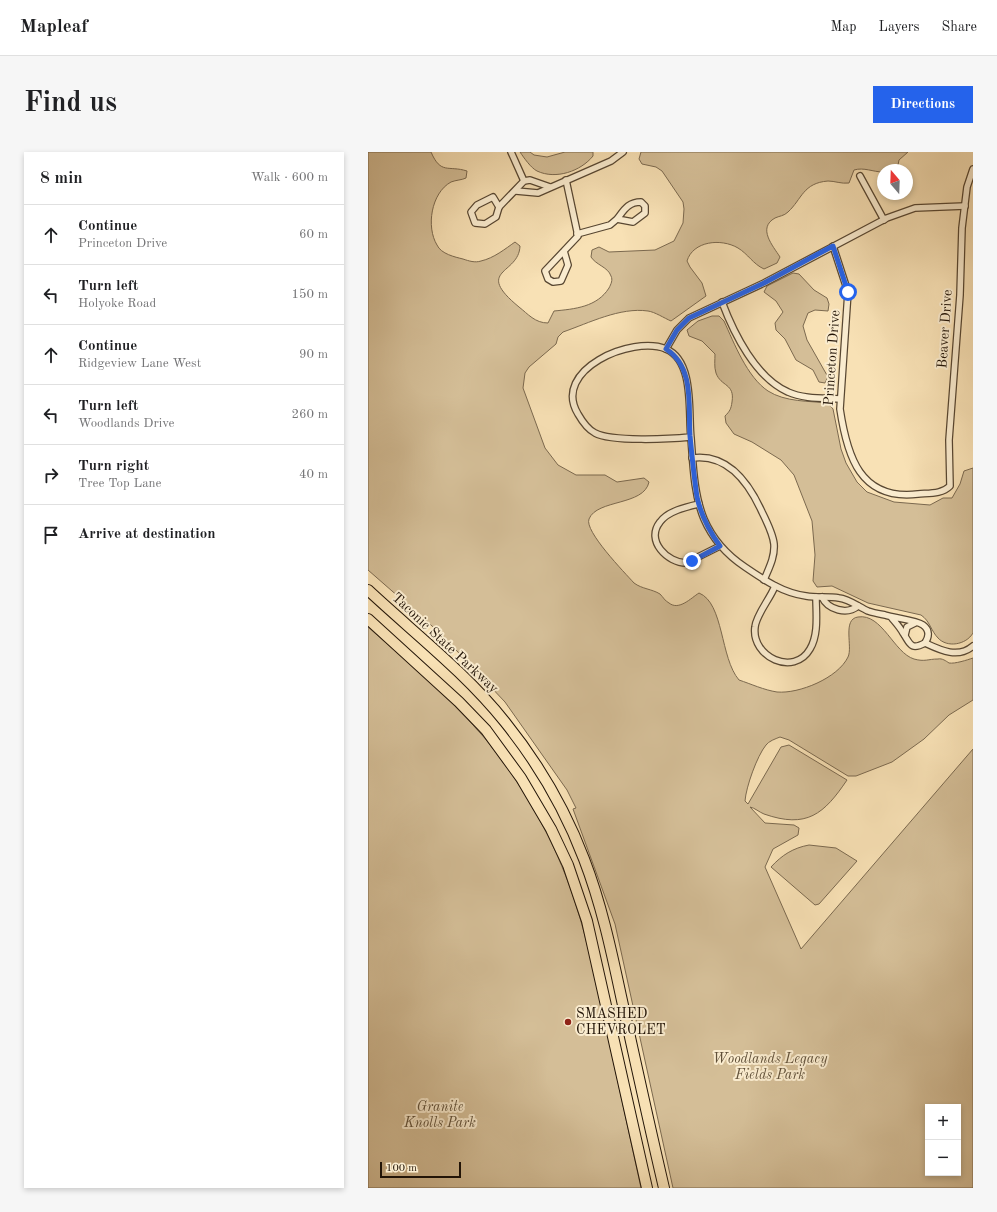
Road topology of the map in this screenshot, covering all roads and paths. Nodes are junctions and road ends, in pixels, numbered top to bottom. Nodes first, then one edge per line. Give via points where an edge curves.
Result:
1 (510, 152) edge
2 (623, 152) edge
3 (973, 169) edge
4 (860, 176) dead end
5 (566, 180) junction
6 (524, 181) junction
7 (550, 187) junction
8 (516, 191) junction
9 (965, 206) junction
10 (499, 208) junction
11 (617, 219) junction
12 (884, 220) junction
13 (577, 234) junction
14 (833, 246) junction
15 (564, 251) junction
16 (722, 302) junction
17 (666, 349) junction
18 (840, 399) junction
19 (690, 437) junction
20 (692, 458) junction
21 (946, 490) joint
22 (699, 504) junction
23 (720, 546) junction
24 (764, 580) junction
25 (775, 586) junction
26 (368, 590) edge
27 (819, 597) junction
28 (858, 606) junction
29 (891, 617) junction
30 (368, 618) edge
31 (914, 623) junction
32 (904, 635) junction
33 (925, 643) junction
34 (973, 646) edge
35 (647, 1188) edge
36 (664, 1188) edge

1 - 6 street
2 - 5 street via 611,161
3 - 9 street, Beaver Drive
4 - 12 street
5 - 7 street
5 - 13 street
6 - 7 street via 530,180
6 - 8 street
7 - 8 street via 534,194
8 - 10 street
9 - 12 street via 916,208
9 - 21 street, Beaver Drive via 949,440 950,486
10 - 10 street via 496,218 485,224 475,223 470,212 477,205 493,198
11 - 11 street via 623,209 633,202 641,202 645,206 645,213 633,222
11 - 13 street via 610,225
12 - 14 street
13 - 15 street via 576,240
14 - 16 street
14 - 18 street, Princeton Drive via 848,292
15 - 15 street via 568,265 561,281 553,282 548,279 545,271
16 - 17 street via 683,322
16 - 18 street via 752,361 768,379 788,393
17 - 19 street via 677,358 687,383 691,412
17 - 19 street via 639,346 603,357 589,367 578,380 572,392 573,406 595,433 620,440
18 - 21 street, Princeton Drive via 842,425 850,453 855,465 868,482 878,489 906,495
19 - 20 street
20 - 22 street
20 - 24 street via 709,457 719,460 734,470 754,493 774,545 771,563
22 - 23 street via 710,531
22 - 23 street via 671,513 660,521 656,530 659,548 665,556 680,563 692,561
23 - 24 street
24 - 25 street
25 - 27 street via 804,596
25 - 27 street via 756,620 754,629 759,649 776,662 798,659 811,648
26 - 36 highway, Taconic State Parkway via 491,705 535,764 568,821 584,858 602,915
27 - 28 street via 840,598
27 - 28 street via 836,609 848,610
28 - 29 street
29 - 31 street
29 - 32 street
30 - 35 highway via 486,730 521,778 552,829 587,921
31 - 32 street via 907,627
31 - 33 street via 924,625 927,629 929,634
32 - 33 street via 912,646
33 - 34 street via 944,652 963,652

